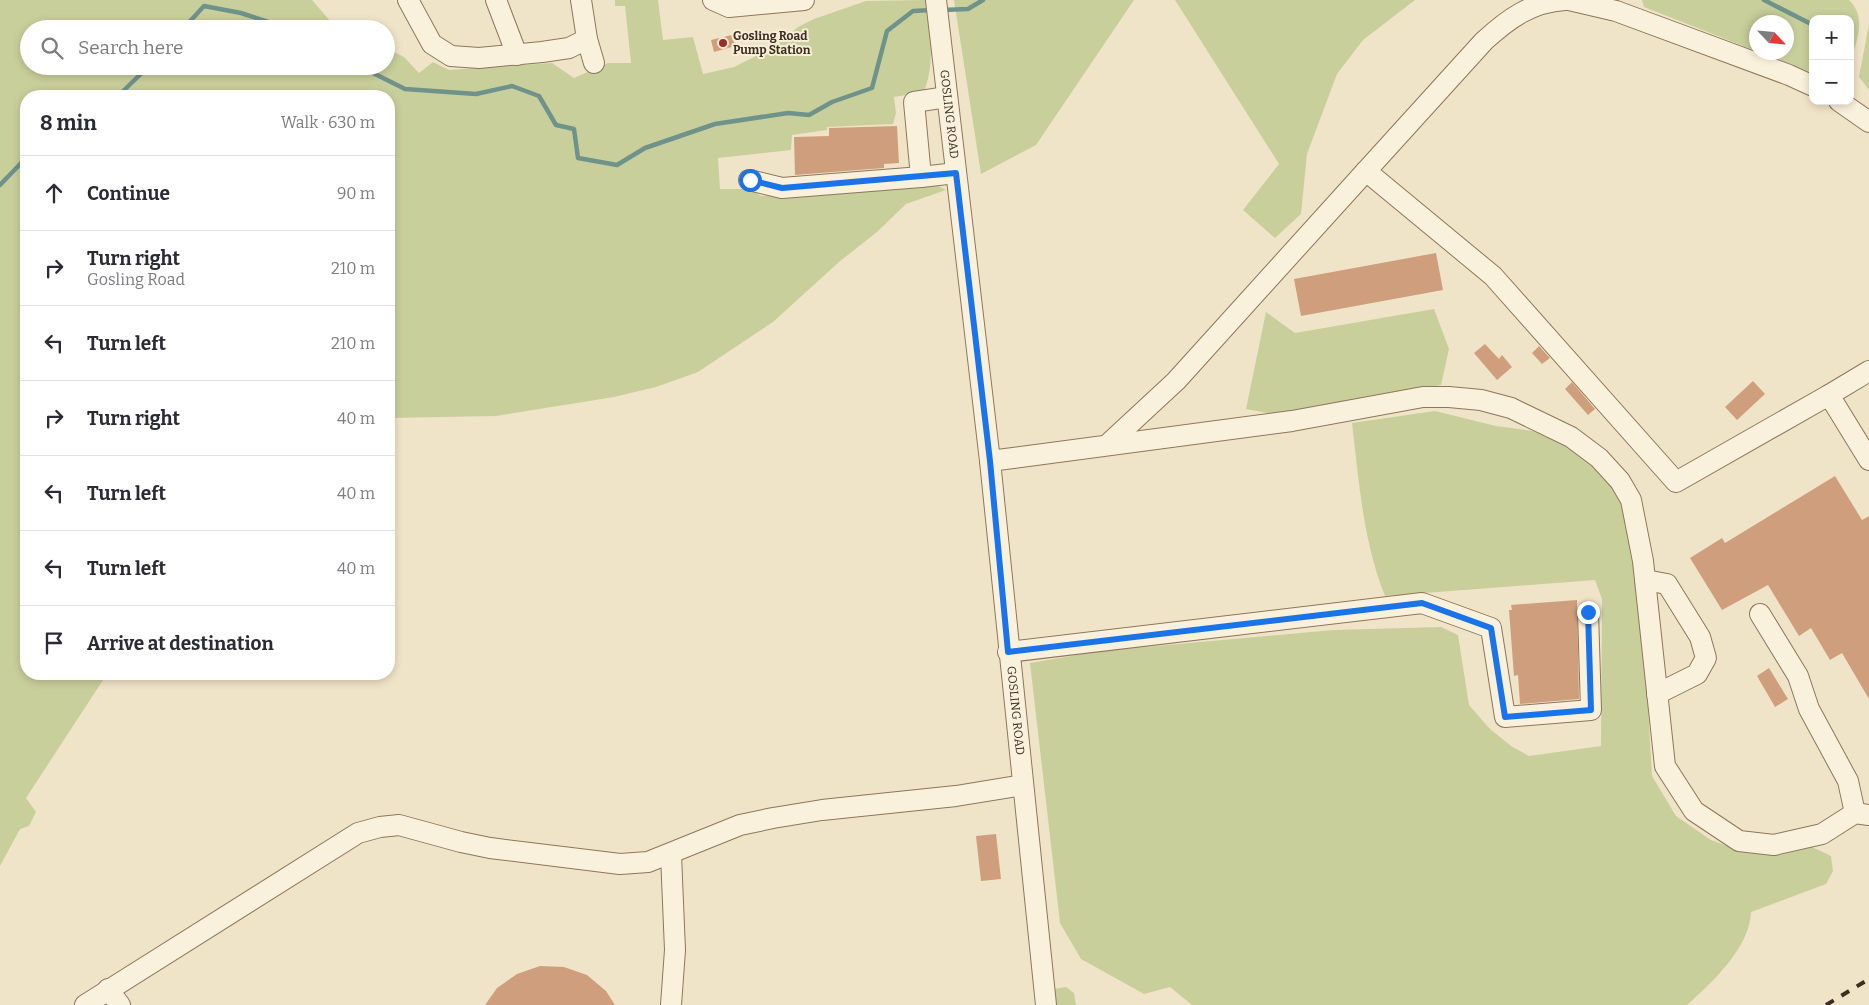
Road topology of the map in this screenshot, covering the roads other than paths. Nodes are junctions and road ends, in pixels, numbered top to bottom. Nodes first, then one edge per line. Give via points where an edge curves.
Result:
1 (408, 0) edge
2 (496, 0) edge
3 (581, 0) edge
4 (713, 0) edge
5 (804, 0) edge
6 (1565, 0) edge
7 (1569, 0) edge
8 (937, 8) edge
9 (587, 39) junction
10 (516, 55) junction
11 (594, 63) dead end
12 (1809, 84) edge
13 (947, 97) junction
14 (1845, 105) edge
15 (1869, 122) edge
16 (1366, 171) junction
17 (956, 173) junction
18 (921, 177) junction
19 (750, 180) dead end
20 (1869, 371) edge
21 (1829, 395) junction
22 (1107, 445) junction
23 (1869, 460) edge
24 (990, 461) junction
25 (1645, 580) junction
26 (1588, 612) dead end
27 (1760, 614) dead end
28 (1008, 652) junction
29 (1657, 694) junction
30 (1023, 785) junction
31 (1862, 814) edge
32 (671, 855) junction
33 (114, 997) edge
34 (85, 1005) edge
35 (671, 1005) edge
36 (1046, 1005) edge

1 - 10 street via 432,44 451,56 464,59
2 - 10 street
3 - 9 street
4 - 5 street via 729,6
6 - 16 street via 1536,5 1500,27
7 - 12 street via 1616,12
8 - 13 street, GOSLING ROAD
9 - 10 street via 569,48
9 - 11 street
13 - 17 street, GOSLING ROAD
13 - 18 street via 914,102
14 - 15 street
16 - 21 street via 1493,276 1676,482
16 - 22 street via 1176,381
17 - 18 street
17 - 24 street, GOSLING ROAD
18 - 19 street via 782,188
20 - 21 street
21 - 23 street
22 - 24 street
22 - 25 street via 1292,421 1423,397 1489,402 1511,408 1571,437 1599,458 1620,481 1631,500
24 - 28 street, GOSLING ROAD
25 - 29 street
25 - 29 street via 1666,584 1700,637 1706,658 1697,674
26 - 28 street via 1591,710 1505,717 1491,628 1422,603
27 - 31 street via 1798,676 1808,709 1848,781
28 - 30 street, GOSLING ROAD
29 - 31 street via 1665,766 1694,811 1739,841 1774,844 1822,834
30 - 32 street via 773,818 740,825
30 - 36 street, GOSLING ROAD
32 - 33 street via 648,862 620,864 480,846 399,825 380,826 358,833
32 - 35 street via 675,950
33 - 34 street

